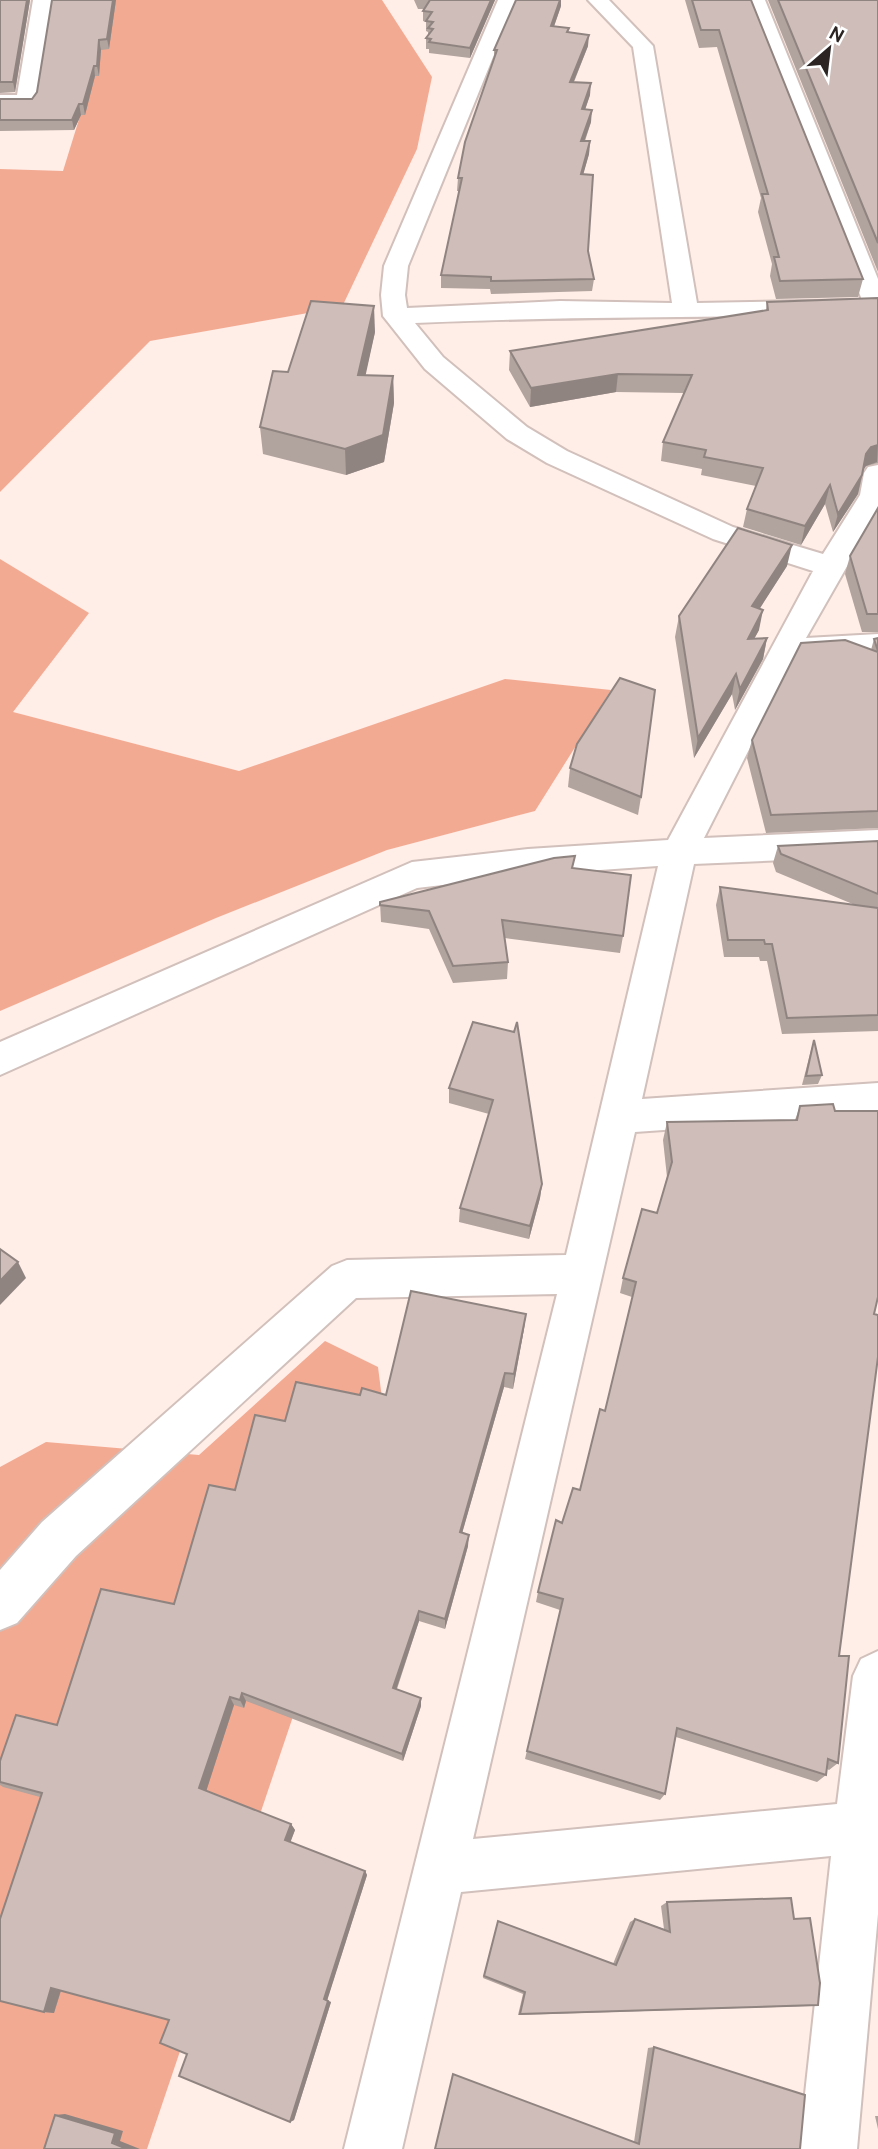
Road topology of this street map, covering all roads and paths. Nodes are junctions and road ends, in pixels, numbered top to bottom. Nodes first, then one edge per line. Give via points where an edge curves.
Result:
1 (43, 0) edge
2 (598, 0) edge
3 (755, 0) edge
4 (500, 2) edge
5 (0, 101) edge
6 (877, 307) edge
7 (687, 311) junction
8 (396, 316) junction
9 (877, 487) edge
10 (830, 566) junction
11 (878, 644) edge
12 (785, 649) junction
13 (878, 843) edge
14 (680, 852) junction
15 (0, 1059) edge
16 (878, 1099) edge
17 (618, 1117) junction
18 (583, 1274) junction
19 (0, 1606) edge
20 (878, 1676) edge
21 (869, 1826) edge
22 (440, 1867) junction
23 (373, 2149) edge
24 (828, 2149) edge

1 - 5 street via 26,102
2 - 7 street via 643,46
3 - 6 street
4 - 8 street via 396,266
6 - 7 street
7 - 8 street via 560,309
8 - 10 street via 434,363 517,433 557,457 723,533
9 - 10 street
10 - 12 street
11 - 12 street
12 - 14 street
13 - 14 street
14 - 15 street via 412,875
14 - 17 street
16 - 17 street
17 - 18 street
18 - 19 street via 347,1279 59,1539
18 - 22 street
20 - 21 street
21 - 22 street
21 - 24 street
22 - 23 street

